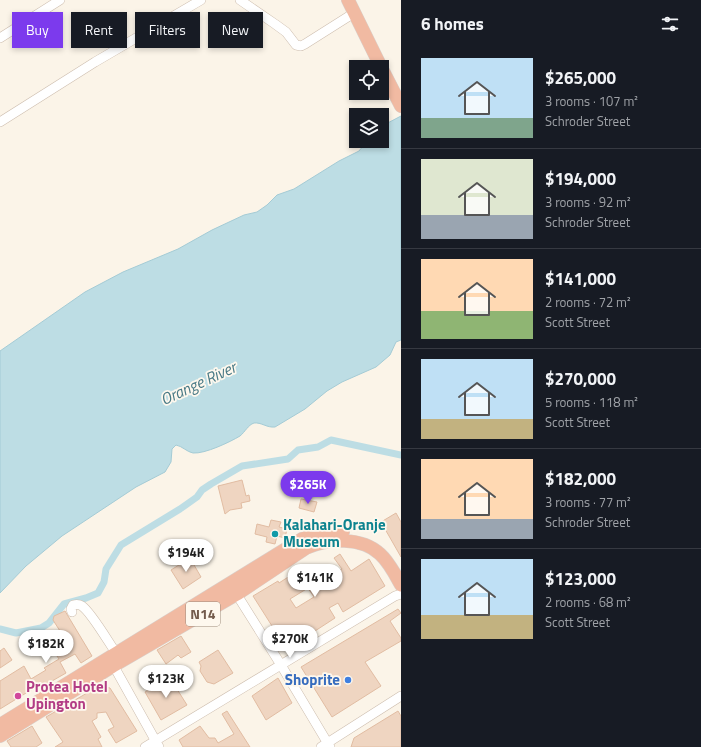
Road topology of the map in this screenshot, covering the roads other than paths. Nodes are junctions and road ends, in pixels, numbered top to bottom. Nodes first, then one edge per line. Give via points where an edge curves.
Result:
1 (60, 0) edge
2 (201, 0) edge
3 (240, 0) edge
4 (348, 0) edge
5 (354, 13) junction
6 (0, 38) edge
7 (378, 60) edge
8 (389, 82) edge
9 (401, 106) edge
10 (0, 122) edge
11 (401, 570) edge
12 (233, 589) junction
13 (400, 589) edge
14 (72, 612) dead end
15 (113, 659) junction
16 (281, 665) junction
17 (401, 696) edge
18 (0, 725) edge
19 (0, 736) edge
20 (157, 744) edge
21 (326, 746) edge
22 (145, 747) edge

1 - 6 street
2 - 10 street
3 - 5 street via 286,32 299,46
4 - 5 highway
5 - 7 highway
8 - 9 highway
11 - 12 highway, N14 via 382,546 373,541 350,533 324,532 302,539
12 - 13 highway, N14 via 306,548 317,543 337,540 358,543 380,553 388,562
12 - 15 highway, N14
12 - 16 street
13 - 16 street
14 - 15 street via 73,605 82,606 93,619
15 - 18 highway, N14
15 - 19 highway, N14
15 - 20 street
16 - 20 street
16 - 21 street
17 - 21 street
20 - 22 street

